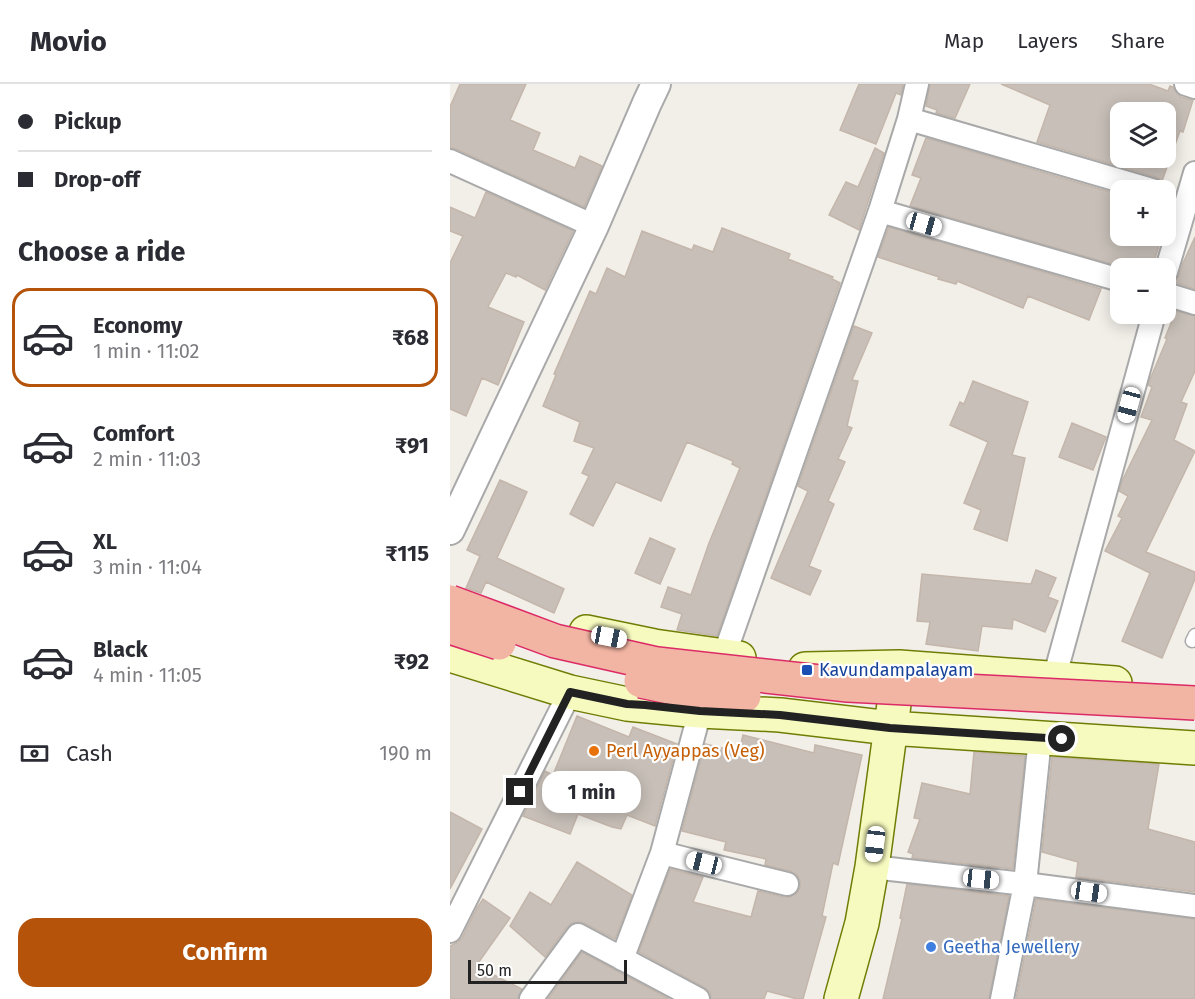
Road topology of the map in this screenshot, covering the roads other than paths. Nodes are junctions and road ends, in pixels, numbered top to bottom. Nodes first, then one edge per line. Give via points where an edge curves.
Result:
1 (656, 84) edge
2 (917, 84) edge
3 (1186, 84) edge
4 (1195, 87) edge
5 (909, 119) junction
6 (450, 161) edge
7 (1195, 173) edge
8 (1118, 180) edge
9 (1182, 200) edge
10 (880, 211) junction
11 (594, 226) junction
12 (1169, 258) edge
13 (1110, 277) edge
14 (1176, 297) edge
15 (1195, 303) edge
16 (1151, 324) edge
17 (450, 530) edge
18 (450, 587) edge
19 (450, 602) edge
20 (451, 651) edge
21 (724, 656) junction
22 (899, 667) junction
23 (1054, 679) junction
24 (1195, 688) edge
25 (570, 692) junction
26 (1195, 703) edge
27 (700, 711) junction
28 (1195, 726) edge
29 (890, 728) junction
30 (1040, 738) junction
31 (1195, 748) edge
32 (662, 853) junction
33 (872, 867) junction
34 (787, 884) dead end
35 (1025, 884) junction
36 (1195, 906) edge
37 (450, 931) edge
38 (622, 959) junction
39 (531, 999) edge
40 (698, 999) edge
41 (841, 999) edge
42 (1002, 999) edge

1 - 11 street
2 - 5 street
3 - 4 street
5 - 8 street
5 - 10 street
6 - 11 street
7 - 9 street
9 - 12 street
10 - 13 street
10 - 21 street
11 - 17 street
14 - 15 street
16 - 23 street
18 - 21 main road via 564,628
19 - 26 highway, bridge via 555,641 657,664 848,686
20 - 25 main road
20 - 28 highway, bridge via 565,666 688,691 867,707
21 - 22 main road via 807,670
22 - 23 main road
22 - 29 main road
23 - 24 main road
25 - 27 main road via 627,704
25 - 37 street
27 - 29 main road via 780,715
27 - 32 street
29 - 30 main road
29 - 33 main road
30 - 31 main road
30 - 35 street
32 - 34 street
32 - 38 street
33 - 35 street
33 - 41 main road via 862,923
35 - 36 street
35 - 42 street
38 - 39 street via 578,935
38 - 40 street

